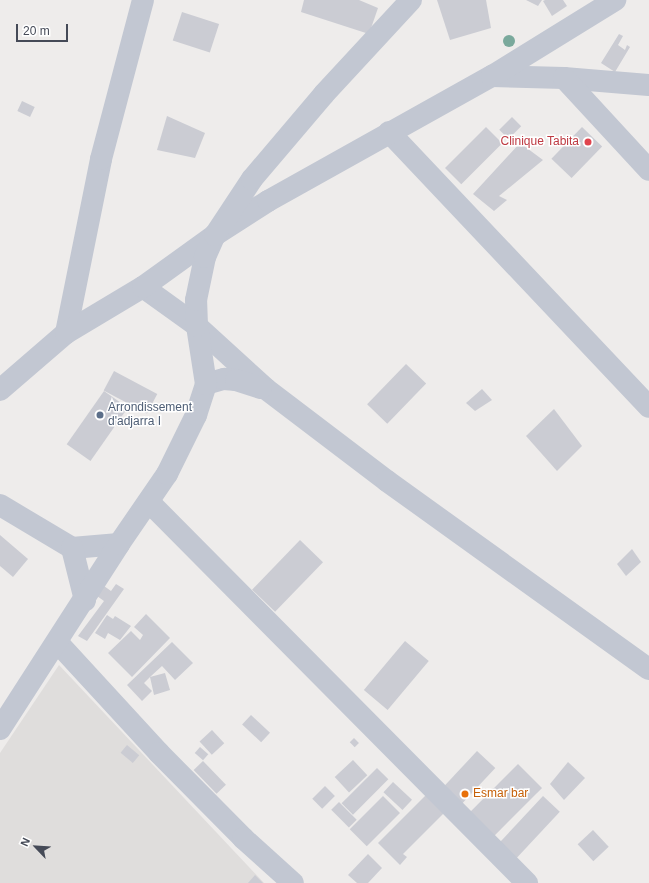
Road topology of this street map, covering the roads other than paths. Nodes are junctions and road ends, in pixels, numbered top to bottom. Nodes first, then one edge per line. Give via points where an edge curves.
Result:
1 (143, 0) edge
2 (411, 0) edge
3 (615, 0) edge
4 (492, 76) junction
5 (564, 78) junction
6 (649, 85) edge
7 (389, 132) junction
8 (649, 170) edge
9 (215, 235) junction
10 (143, 287) junction
11 (197, 326) junction
12 (66, 333) junction
13 (5, 378) edge
14 (206, 384) junction
15 (266, 389) junction
16 (649, 407) edge
17 (149, 502) junction
18 (0, 505) edge
19 (119, 544) junction
20 (72, 548) junction
21 (85, 600) junction
22 (57, 642) junction
23 (649, 669) edge
24 (0, 729) edge
25 (293, 883) edge
26 (527, 883) edge

1 - 12 street via 101,159
2 - 9 street via 324,94 252,179
3 - 4 street
4 - 5 street
4 - 7 street
5 - 6 street
5 - 8 street
7 - 9 street via 268,201
7 - 16 street
9 - 10 street
9 - 11 street via 205,256 200,277 196,300
10 - 11 street
10 - 12 street
11 - 14 street
11 - 15 street
12 - 13 street
14 - 15 street via 224,379 236,380
14 - 17 street via 182,446
15 - 23 street via 386,481
17 - 19 street
17 - 26 street
18 - 20 street
19 - 20 street
19 - 21 street
20 - 21 street
21 - 22 street
22 - 24 street
22 - 25 street via 159,753 243,838

